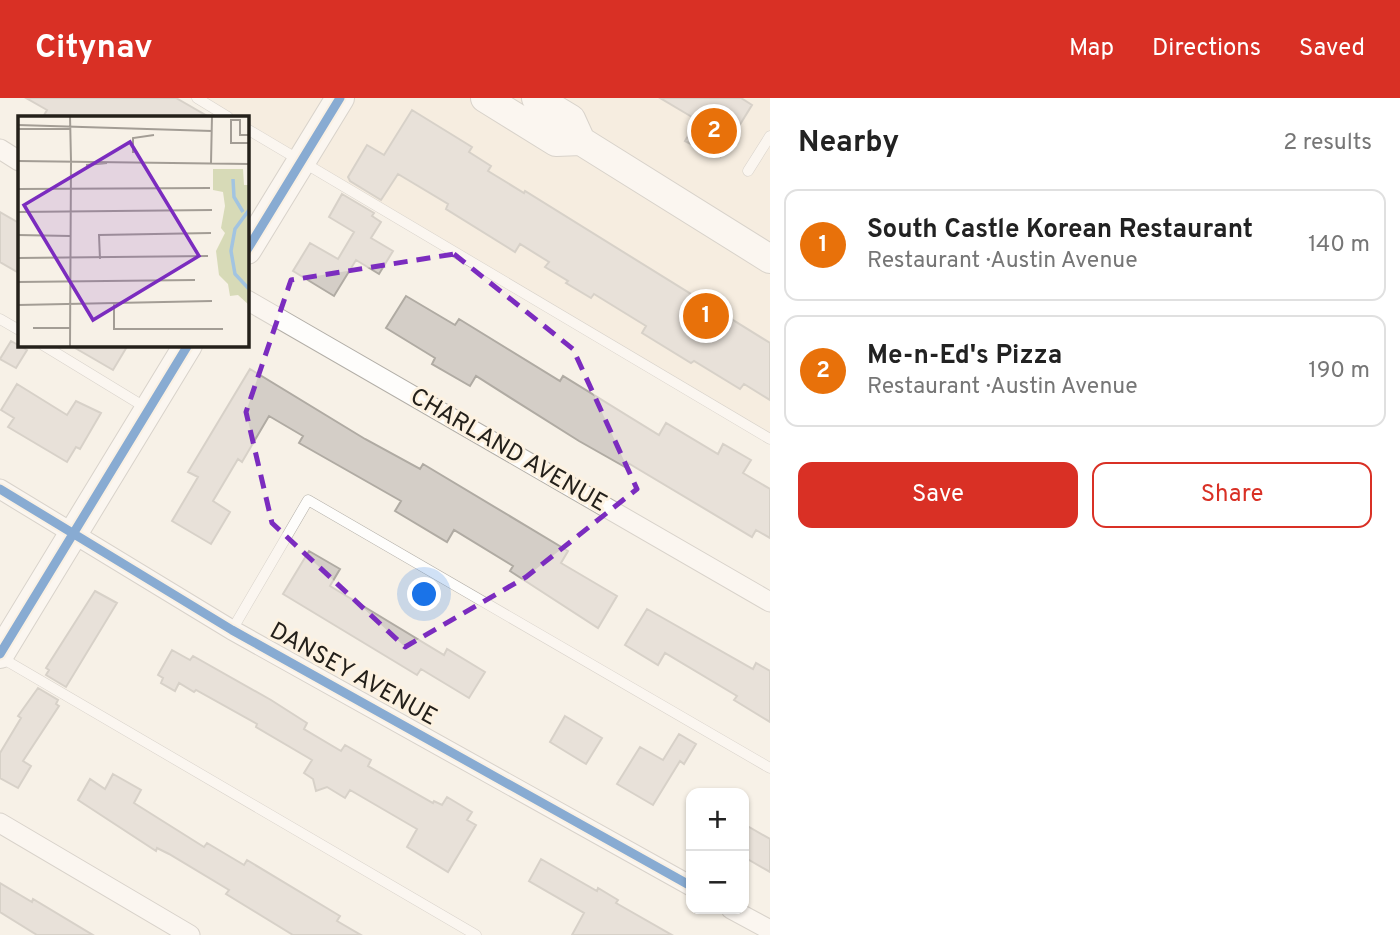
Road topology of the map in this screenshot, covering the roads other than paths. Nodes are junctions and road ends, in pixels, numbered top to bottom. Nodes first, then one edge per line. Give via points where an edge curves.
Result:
1 (197, 98) edge
2 (340, 98) edge
3 (485, 98) edge
4 (536, 98) edge
5 (226, 116) edge
6 (248, 130) edge
7 (770, 136) edge
8 (581, 141) junction
9 (0, 149) edge
10 (18, 160) edge
11 (300, 163) junction
12 (748, 171) dead end
13 (248, 248) edge
14 (770, 259) edge
15 (248, 301) edge
16 (0, 319) edge
17 (18, 329) edge
18 (45, 346) edge
19 (187, 346) edge
20 (148, 409) junction
21 (770, 439) edge
22 (0, 489) edge
23 (72, 533) junction
24 (770, 603) edge
25 (232, 629) junction
26 (0, 655) edge
27 (770, 768) edge
28 (0, 823) edge
29 (686, 883) edge
30 (740, 914) edge
31 (158, 927) edge
32 (770, 930) edge
33 (190, 935) edge
34 (475, 935) edge

1 - 5 lane
2 - 11 main road
3 - 8 main road via 556,142
4 - 8 main road via 571,119
6 - 11 lane
7 - 12 lane
8 - 14 main road
9 - 10 street
11 - 13 main road
11 - 21 lane
15 - 24 street, CHARLAND AVENUE
16 - 17 lane
18 - 20 lane
19 - 20 main road
20 - 23 main road
22 - 23 street, DANSEY AVENUE
23 - 25 street, DANSEY AVENUE
23 - 26 main road
25 - 27 lane via 308,500
25 - 29 street, DANSEY AVENUE
26 - 34 lane
28 - 31 street
30 - 32 street
31 - 33 street

